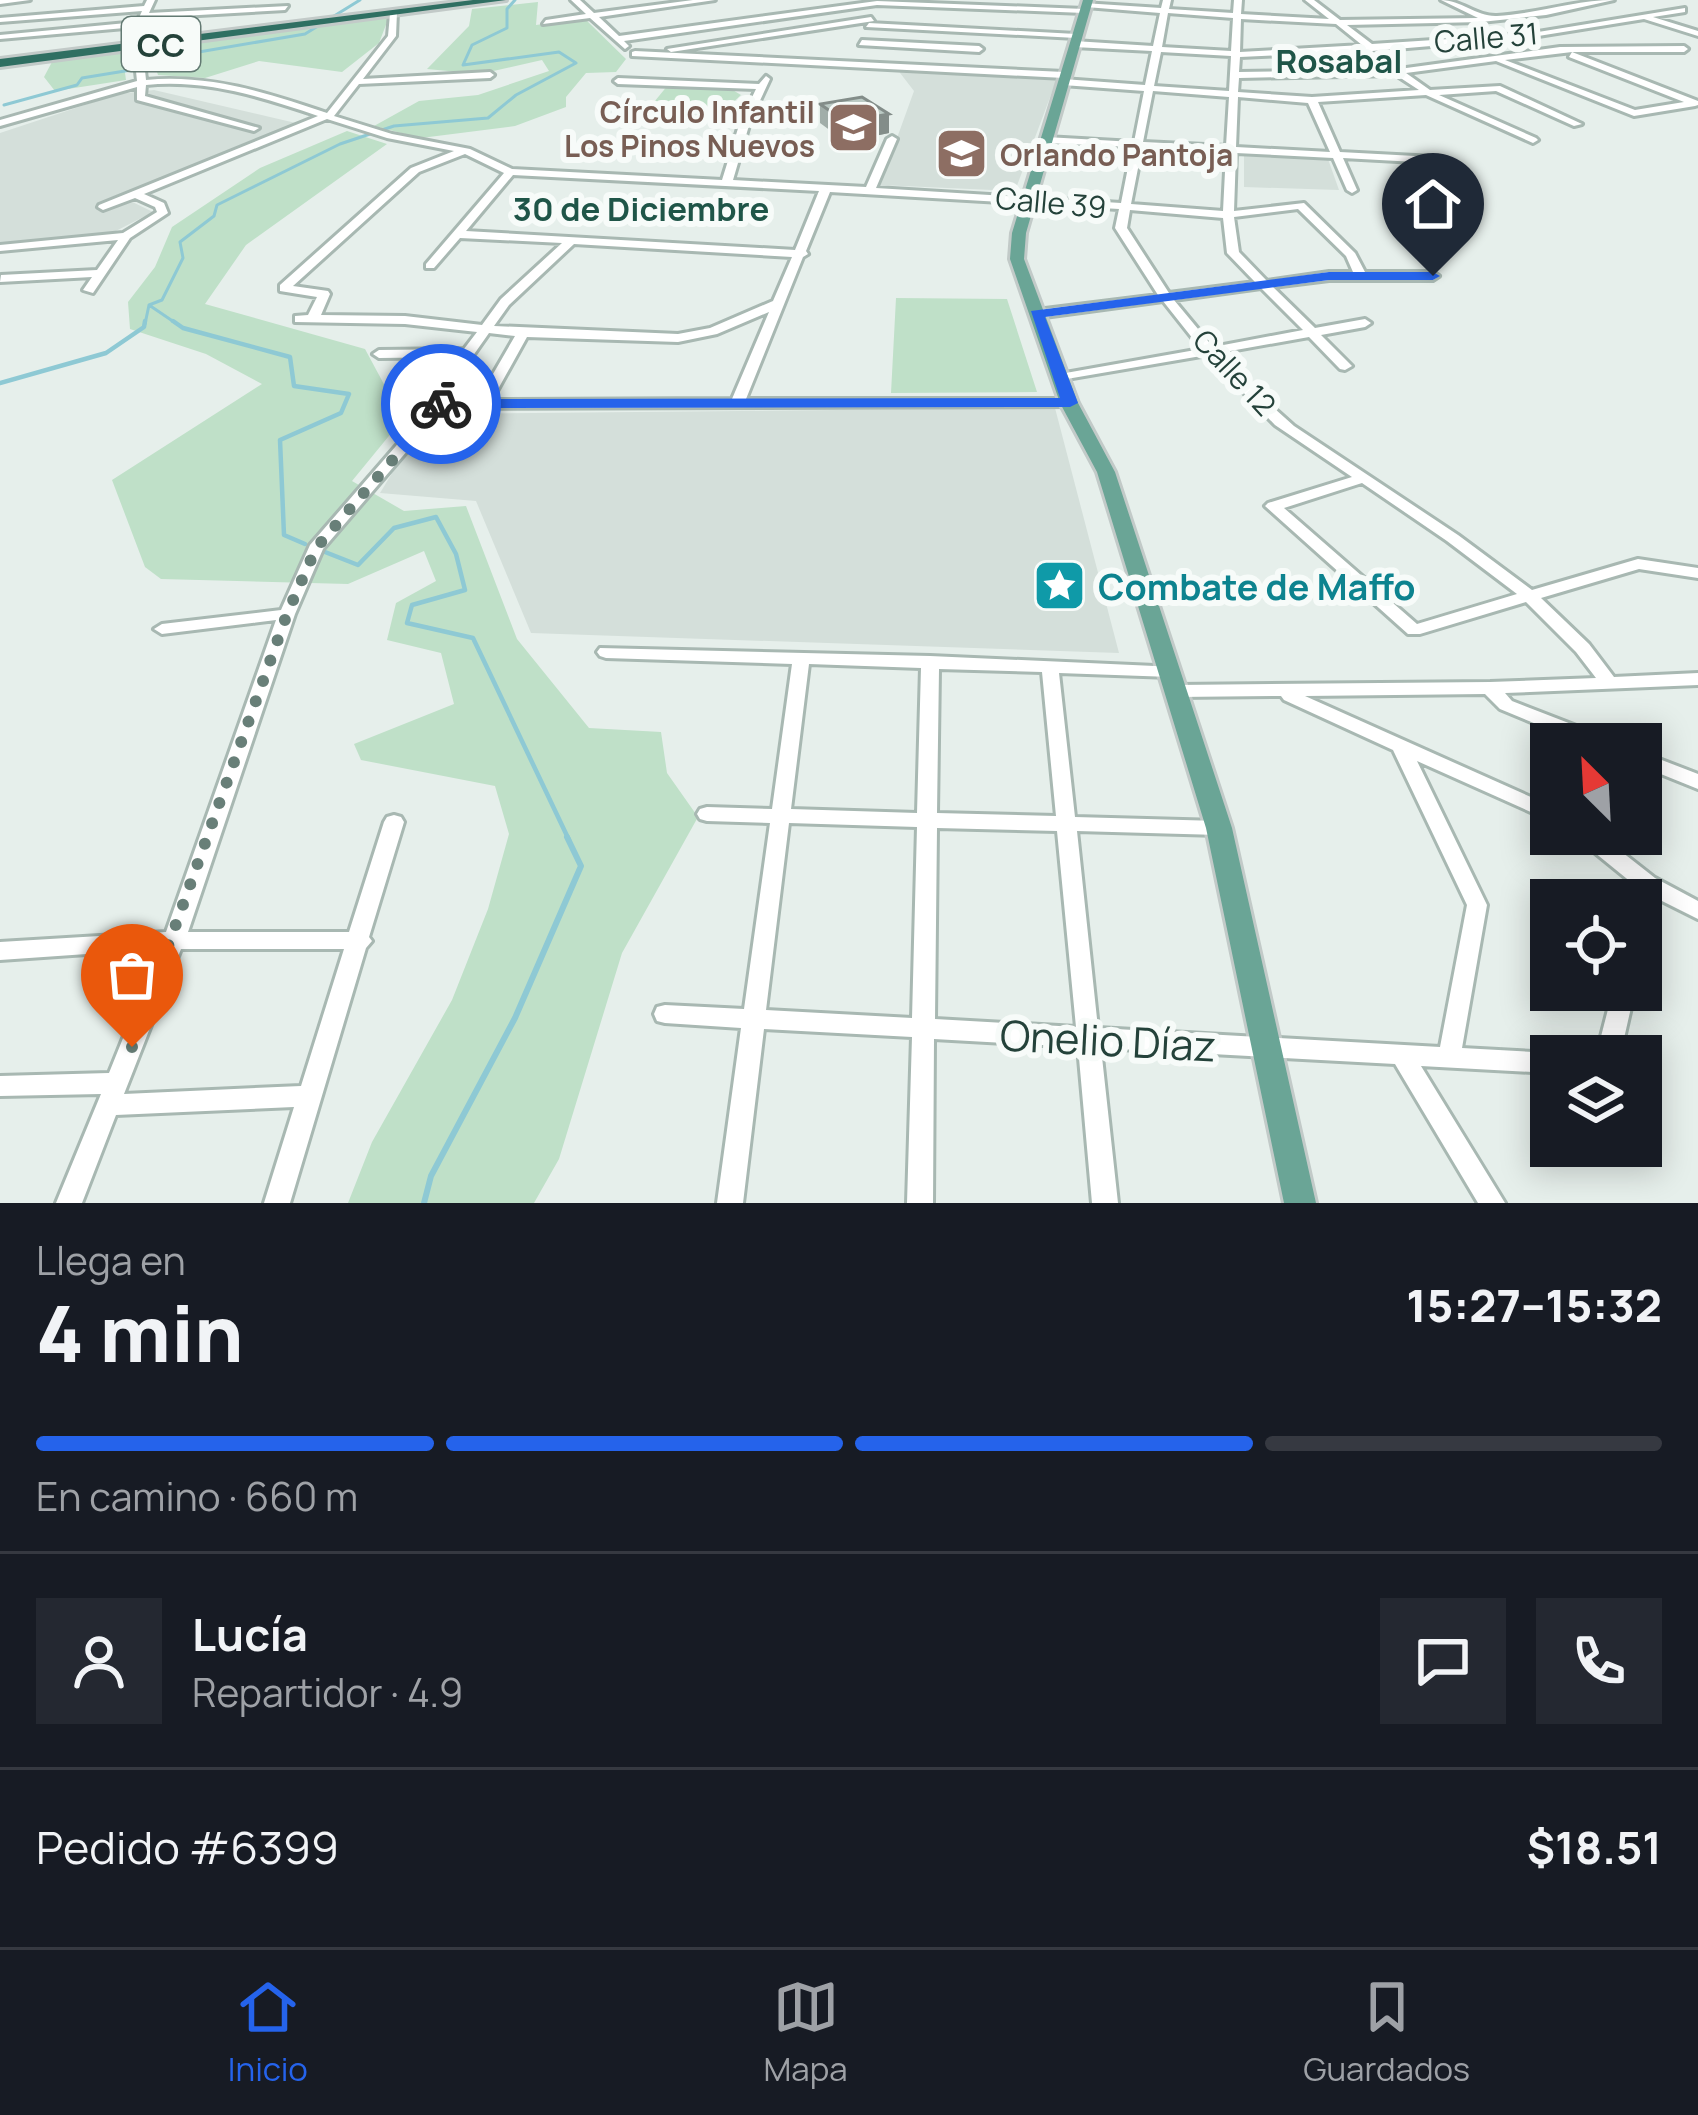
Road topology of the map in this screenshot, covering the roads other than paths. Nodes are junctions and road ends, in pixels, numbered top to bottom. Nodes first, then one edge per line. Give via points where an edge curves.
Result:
1 (26, 0) edge
2 (52, 0) edge
3 (499, 0) edge
4 (575, 0) edge
5 (706, 0) edge
6 (1238, 0) edge
7 (1309, 0) edge
8 (1445, 0) edge
9 (1540, 0) edge
10 (488, 1) edge
11 (1603, 1) edge
12 (0, 2) edge
13 (858, 2) edge
14 (286, 4) edge
15 (998, 4) edge
16 (427, 5) edge
17 (1166, 5) edge
18 (1086, 6) edge
19 (1567, 9) junction
20 (1682, 10) dead end
21 (145, 12) edge
22 (874, 12) edge
23 (394, 14) junction
24 (1239, 14) junction
25 (52, 15) junction
26 (592, 15) junction
27 (1642, 16) junction
28 (38, 17) junction
29 (0, 20) edge
30 (1341, 20) junction
31 (546, 22) dead end
32 (733, 22) junction
33 (1495, 22) junction
34 (281, 28) junction
35 (988, 30) junction
36 (50, 32) junction
37 (1698, 34) edge
38 (1526, 36) junction
39 (0, 37) edge
40 (753, 37) junction
41 (619, 39) junction
42 (1075, 40) junction
43 (862, 43) junction
44 (135, 47) junction
45 (1370, 47) junction
46 (979, 49) junction
47 (1160, 49) junction
48 (1684, 49) dead end
49 (1560, 50) junction
50 (1238, 54) junction
51 (635, 55) junction
52 (1499, 61) junction
53 (774, 62) junction
54 (0, 63) edge
55 (789, 63) junction
56 (854, 65) junction
57 (970, 71) junction
58 (1397, 72) junction
59 (490, 75) dead end
60 (1238, 75) junction
61 (1064, 78) junction
62 (618, 81) dead end
63 (143, 82) junction
64 (354, 82) junction
65 (762, 87) junction
66 (1151, 89) junction
67 (1430, 94) junction
68 (343, 95) junction
69 (1235, 95) junction
70 (1312, 100) junction
71 (298, 106) junction
72 (330, 115) junction
73 (0, 123) edge
74 (1577, 124) dead end
75 (254, 128) dead end
76 (892, 139) dead end
77 (1046, 140) junction
78 (1532, 140) dead end
79 (1137, 147) junction
80 (469, 150) junction
81 (1231, 152) junction
82 (1338, 156) junction
83 (1434, 160) dead end
84 (511, 172) junction
85 (727, 182) junction
86 (826, 188) junction
87 (870, 190) junction
88 (1352, 190) dead end
89 (135, 194) junction
90 (1029, 199) junction
91 (103, 207) dead end
92 (1125, 208) junction
93 (1228, 215) junction
94 (456, 233) junction
95 (126, 236) junction
96 (572, 240) junction
97 (25, 245) junction
98 (0, 248) edge
99 (802, 254) junction
100 (430, 266) dead end
101 (99, 274) junction
102 (1360, 274) junction
103 (1433, 276) dead end
104 (0, 279) edge
105 (1263, 284) junction
106 (89, 290) dead end
107 (1165, 295) junction
108 (777, 304) junction
109 (1036, 314) junction
110 (1365, 323) dead end
111 (484, 327) junction
112 (1307, 330) junction
113 (524, 333) junction
114 (1211, 347) junction
115 (465, 353) junction
116 (379, 354) dead end
117 (1345, 366) dead end
118 (453, 374) dead end
119 (1060, 377) junction
120 (1070, 403) junction
121 (483, 404) junction
122 (737, 405) junction
123 (1364, 478) junction
124 (1698, 573) edge
125 (1528, 596) junction
126 (287, 614) junction
127 (162, 629) dead end
128 (606, 652) dead end
129 (801, 658) junction
130 (931, 662) junction
131 (1050, 666) junction
132 (1698, 679) edge
133 (1174, 681) junction
134 (1608, 681) junction
135 (1490, 688) junction
136 (1284, 693) junction
137 (1551, 723) edge
138 (1402, 750) junction
139 (1662, 767) edge
140 (1698, 782) edge
141 (1530, 805) edge
142 (707, 814) dead end
143 (784, 817) junction
144 (928, 821) junction
145 (394, 822) dead end
146 (1068, 826) junction
147 (1219, 828) junction
148 (1611, 855) edge
149 (1642, 879) edge
150 (1662, 892) edge
151 (1698, 911) edge
152 (174, 940) junction
153 (361, 941) junction
154 (0, 951) edge
155 (665, 1014) dead end
156 (755, 1021) junction
157 (921, 1028) junction
158 (1090, 1040) junction
159 (1267, 1049) junction
160 (1402, 1055) junction
161 (1449, 1059) junction
162 (1530, 1063) edge
163 (0, 1086) edge
164 (115, 1094) junction
165 (312, 1096) junction
166 (68, 1203) edge
167 (277, 1203) edge
168 (730, 1203) edge
169 (920, 1203) edge
170 (1106, 1203) edge
171 (1300, 1203) edge
172 (1492, 1203) edge

1 - 12 street
2 - 28 street
3 - 10 highway, CC
4 - 26 street
5 - 26 street
5 - 32 street
6 - 24 street
7 - 30 street
8 - 33 street
9 - 19 street
10 - 16 highway, CC
11 - 19 street
11 - 27 street
13 - 22 street
13 - 32 street
14 - 21 street
14 - 34 street
15 - 18 street
15 - 22 street
15 - 35 street
16 - 23 highway, CC
17 - 18 street
17 - 24 street
17 - 47 street, Calle 12
18 - 42 main road
19 - 33 street
20 - 27 street, Calle 31
21 - 25 street
21 - 36 street
21 - 44 street
22 - 35 street, Calle 31
22 - 40 street, Calle 31
22 - 43 street
23 - 34 highway, CC
23 - 64 street via 392,36
24 - 30 street
24 - 50 street
25 - 28 street
25 - 36 street
26 - 31 street
26 - 41 street
27 - 37 street
27 - 38 street, Calle 31
28 - 29 street
30 - 33 street
30 - 45 street
32 - 40 street
32 - 41 street
33 - 38 street
34 - 44 highway, CC
35 - 42 street, Calle 31
35 - 46 street
36 - 39 street
38 - 45 street, Calle 31
38 - 49 street
40 - 51 street, Calle 31
40 - 55 street
41 - 51 street
42 - 47 street, Calle 31
42 - 61 main road
43 - 46 street
43 - 56 street
44 - 54 highway, CC
44 - 63 street
45 - 50 street, Calle 31
45 - 58 street
46 - 57 street
47 - 50 street, Calle 31
47 - 66 street, Calle 12
48 - 49 street
49 - 52 street
49 - 52 street via 1695,103 1634,113
50 - 60 street
51 - 53 street
52 - 58 street
53 - 55 street
53 - 65 street
55 - 56 street
56 - 57 street
57 - 61 street
58 - 60 street
58 - 67 street
59 - 64 street
60 - 69 street
61 - 66 street
61 - 77 main road
62 - 65 street
63 - 71 street, Calle 39
63 - 73 street, Calle 39
63 - 75 street via 140,98
64 - 68 street
65 - 85 street
66 - 69 street
66 - 79 street, Calle 12
67 - 70 street
67 - 74 street via 1504,89
67 - 78 street
68 - 71 street
68 - 72 street
69 - 70 street
69 - 81 street
70 - 82 street
71 - 72 street, Calle 39
72 - 80 street, Calle 39
72 - 89 street
76 - 87 street
77 - 79 street
77 - 90 main road
79 - 81 street
79 - 92 street, Calle 12
80 - 84 street, Calle 39
80 - 111 street via 415,170 284,288 324,294 306,319
81 - 82 street
81 - 93 street
82 - 83 street
82 - 88 street
84 - 85 street, Calle 39
84 - 94 street
85 - 86 street, Calle 39
86 - 87 street, Calle 39
86 - 99 street
87 - 90 street, Calle 39
89 - 91 street
89 - 95 street via 163,213
90 - 92 street, Calle 39
90 - 109 main road via 1017,260
92 - 93 street, Calle 39
92 - 107 street, Calle 12 via 1121,228
93 - 102 street, Calle 39 via 1300,205
93 - 105 street via 1233,254
94 - 96 street
94 - 100 street
95 - 97 street
95 - 101 street
96 - 99 street
96 - 111 street
97 - 98 street
97 - 104 street
99 - 108 street
101 - 104 street
101 - 106 street
102 - 103 street
102 - 105 street
105 - 107 street
105 - 112 street
107 - 109 street
107 - 114 street, Calle 12
108 - 113 street via 679,338
108 - 122 street
109 - 119 main road
110 - 112 street
111 - 113 street
111 - 115 street
112 - 114 street
112 - 117 street
113 - 121 street
114 - 119 street
114 - 123 street, Calle 12 via 1272,416
115 - 116 street
115 - 118 street
119 - 120 main road
120 - 122 street
120 - 133 main road via 1106,472
121 - 122 street
121 - 126 street via 440,404 316,548
123 - 125 street, Calle 12
123 - 125 street via 1273,506 1414,630
124 - 125 street via 1638,564
125 - 134 street, Calle 12 via 1582,644
126 - 127 street
126 - 152 street
128 - 129 street
129 - 130 street
129 - 143 street
130 - 131 street
130 - 144 street
131 - 133 street
131 - 146 street
132 - 134 street
133 - 136 street
133 - 147 main road
134 - 135 street
135 - 136 street
135 - 137 street via 1506,705
136 - 138 street
138 - 141 street
138 - 161 street via 1477,905
139 - 140 street
142 - 143 street
143 - 144 street
143 - 156 street
144 - 146 street
144 - 157 street
145 - 153 street
146 - 147 street
146 - 158 street
147 - 159 main road
148 - 149 street
150 - 151 street
152 - 153 street
152 - 154 street
152 - 164 street
153 - 165 street
155 - 156 street, Onelio Díaz
156 - 157 street, Onelio Díaz
156 - 168 street
157 - 158 street, Onelio Díaz
157 - 169 street
158 - 159 street, Onelio Díaz
158 - 170 street
159 - 160 street, Onelio Díaz
159 - 171 main road
160 - 161 street, Onelio Díaz
160 - 172 street
161 - 162 street, Onelio Díaz
163 - 164 street
164 - 165 street
164 - 166 street
165 - 167 street

